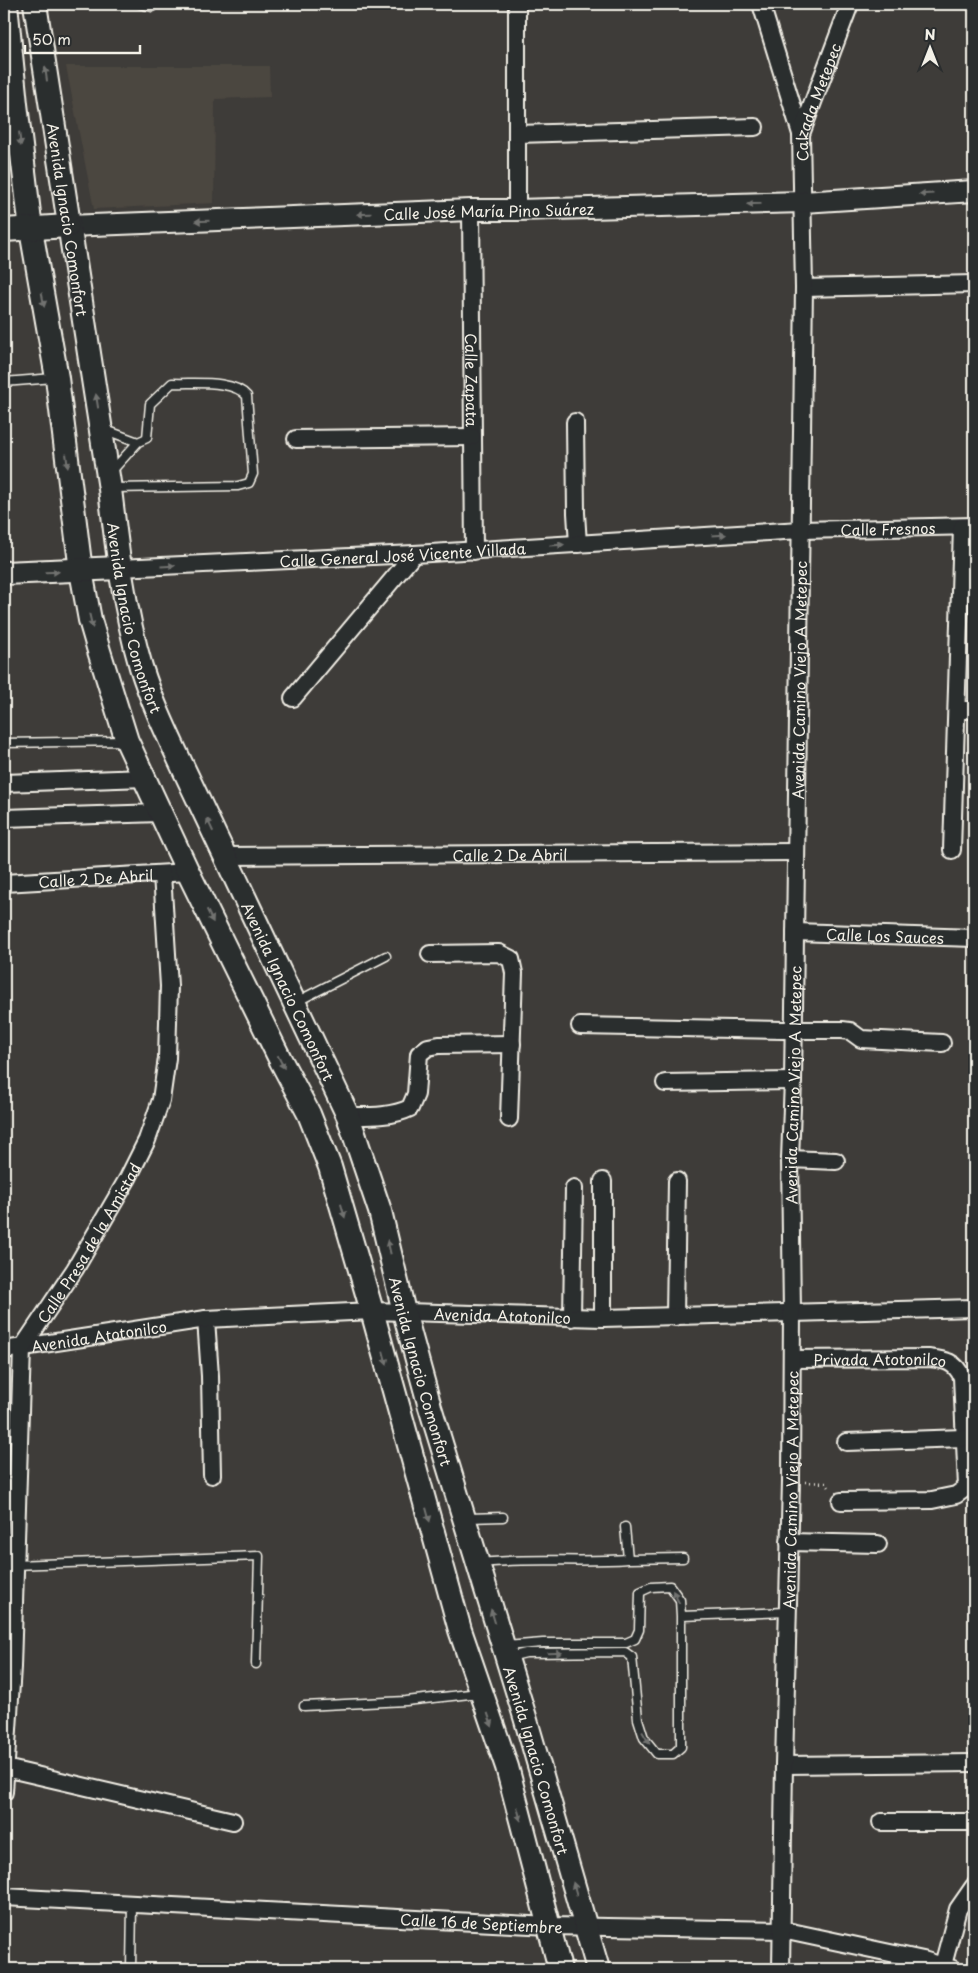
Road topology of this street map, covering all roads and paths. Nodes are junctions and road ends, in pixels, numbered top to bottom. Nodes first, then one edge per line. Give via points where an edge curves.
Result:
1 (35, 4) edge
2 (140, 4) edge
3 (517, 4) edge
4 (761, 4) edge
5 (850, 4) edge
6 (152, 8) dead end
7 (6, 13) edge
8 (755, 126) dead end
9 (516, 134) junction
10 (801, 134) junction
11 (974, 191) edge
12 (802, 202) junction
13 (471, 210) junction
14 (518, 210) junction
15 (68, 226) junction
16 (4, 230) edge
17 (31, 230) junction
18 (974, 284) edge
19 (804, 288) junction
20 (57, 378) junction
21 (4, 382) edge
22 (576, 422) dead end
23 (101, 428) junction
24 (472, 437) junction
25 (296, 439) dead end
26 (138, 442) junction
27 (109, 482) junction
28 (968, 526) edge
29 (801, 530) junction
30 (578, 544) junction
31 (474, 551) junction
32 (414, 554) junction
33 (119, 568) junction
34 (81, 571) junction
35 (4, 573) edge
36 (293, 698) dead end
37 (957, 710) junction
38 (974, 710) edge
39 (127, 741) junction
40 (4, 743) edge
41 (145, 778) junction
42 (4, 783) edge
43 (160, 812) junction
44 (4, 818) edge
45 (952, 850) dead end
46 (795, 852) junction
47 (224, 856) junction
48 (188, 872) junction
49 (162, 874) junction
50 (4, 883) edge
51 (795, 932) junction
52 (974, 938) edge
53 (430, 954) dead end
54 (386, 956) dead end
55 (294, 1003) junction
56 (580, 1026) dead end
57 (793, 1030) junction
58 (942, 1043) dead end
59 (512, 1044) junction
60 (793, 1081) junction
61 (665, 1083) dead end
62 (348, 1116) junction
63 (509, 1119) dead end
64 (790, 1160) junction
65 (836, 1161) dead end
66 (603, 1181) dead end
67 (677, 1182) dead end
68 (574, 1188) dead end
69 (974, 1308) edge
70 (372, 1311) junction
71 (404, 1312) junction
72 (792, 1312) junction
73 (675, 1317) junction
74 (572, 1318) junction
75 (603, 1318) junction
76 (206, 1319) junction
77 (22, 1348) junction
78 (4, 1350) edge
79 (792, 1359) junction
80 (964, 1438) junction
81 (846, 1442) dead end
82 (212, 1475) dead end
83 (791, 1481) junction
84 (826, 1484) dead end
85 (970, 1486) edge
86 (841, 1501) dead end
87 (503, 1517) dead end
88 (463, 1518) junction
89 (10, 1519) edge
90 (625, 1527) dead end
91 (789, 1542) junction
92 (878, 1544) dead end
93 (683, 1558) dead end
94 (628, 1559) junction
95 (476, 1563) junction
96 (14, 1565) junction
97 (787, 1612) junction
98 (681, 1616) junction
99 (505, 1652) junction
100 (256, 1664) dead end
101 (8, 1667) edge
102 (481, 1692) junction
103 (304, 1706) dead end
104 (974, 1763) edge
105 (784, 1765) junction
106 (4, 1778) edge
107 (4, 1792) edge
108 (233, 1821) dead end
109 (881, 1822) dead end
110 (974, 1822) edge
111 (974, 1886) edge
112 (4, 1897) edge
113 (132, 1904) junction
114 (548, 1926) junction
115 (587, 1928) junction
116 (782, 1930) junction
117 (948, 1967) edge
118 (131, 1969) edge
119 (560, 1969) edge
120 (598, 1969) edge
121 (781, 1969) edge

15 -> 1 main road, Avenida Ignacio Comonfort
2 - 6 lane
3 - 9 street
4 - 10 street
5 - 10 street, Calzada Metepec
7 -> 17 main road, Avenida Ignacio Comonfort via 13,103
8 - 9 street
9 - 14 street
10 - 12 street, Calzada Metepec
11 -> 12 street, Calle José María Pino Suárez
12 -> 14 street, Calle José María Pino Suárez
12 - 19 street, Avenida Camino Viejo A Metepec
13 - 14 street, Calle José María Pino Suárez
13 -> 15 street, Calle José María Pino Suárez
13 - 24 street, Calle Zapata
15 - 17 main road, Calle José María Pino Suárez
23 -> 15 main road, Avenida Ignacio Comonfort
16 - 17 main road, Calle José María Pino Suárez
17 -> 20 main road, Avenida Ignacio Comonfort
18 - 19 street
19 - 29 street, Avenida Camino Viejo A Metepec
20 - 21 lane
20 -> 34 main road, Avenida Ignacio Comonfort
22 - 30 street
23 - 26 lane
23 - 27 main road, Avenida Ignacio Comonfort
24 - 25 street
24 - 31 street, Calle Zapata
26 - 27 lane
26 - 27 lane via 146,438 150,404 172,383 228,385 241,389 247,396 253,474 249,484 238,486
27 - 33 main road, Avenida Ignacio Comonfort
28 - 29 street, Calle Fresnos
28 - 37 street
30 -> 29 street, Calle General José Vicente Villada
29 - 46 street, Avenida Camino Viejo A Metepec
31 -> 30 street, Calle General José Vicente Villada
31 - 32 street, Calle General José Vicente Villada
33 -> 32 street, Calle General José Vicente Villada
32 - 36 street
33 - 34 main road, Calle General José Vicente Villada
47 -> 33 main road, Avenida Ignacio Comonfort via 157,711 139,658
35 -> 34 main road, Calle General José Vicente Villada
34 -> 39 main road, Avenida Ignacio Comonfort via 90,620
37 - 38 street
37 - 45 street
39 - 40 lane
39 - 41 main road, Avenida Ignacio Comonfort
41 - 42 street
41 - 43 main road, Avenida Ignacio Comonfort
43 - 44 street
43 - 48 main road, Avenida Ignacio Comonfort
46 - 47 street, Calle 2 De Abril
46 - 51 street, Avenida Camino Viejo A Metepec
47 - 55 main road, Avenida Ignacio Comonfort
48 - 49 street, Calle 2 De Abril
48 -> 70 main road, Avenida Ignacio Comonfort via 309,1114 330,1167
49 - 50 street, Calle 2 De Abril
49 - 77 street, Calle Presa de la Amistad via 169,986 167,1058 161,1100 147,1140 128,1178 75,1269
51 - 52 street, Calle Los Sauces
51 - 57 street, Avenida Camino Viejo A Metepec
53 - 59 street via 499,953 511,959 514,973
54 - 55 lane
55 - 62 main road, Avenida Ignacio Comonfort
56 - 57 street
57 - 58 street via 847,1030 861,1039
57 - 60 street, Avenida Camino Viejo A Metepec
59 - 62 street via 439,1044 428,1047 419,1054 416,1094 410,1108 404,1112
59 - 63 street
60 - 61 street
60 - 64 street, Avenida Camino Viejo A Metepec
71 -> 62 main road, Avenida Ignacio Comonfort via 380,1211
64 - 65 street
64 - 72 street, Avenida Camino Viejo A Metepec
66 - 75 street
67 - 73 street
68 - 74 street
69 - 72 street, Avenida Atotonilco
70 - 71 street, Avenida Atotonilco
70 - 76 street, Avenida Atotonilco
70 -> 102 main road, Avenida Ignacio Comonfort via 460,1630
71 - 74 street, Avenida Atotonilco
71 - 88 main road, Avenida Ignacio Comonfort
72 - 73 street, Avenida Atotonilco
72 - 79 street, Avenida Camino Viejo A Metepec
73 - 75 street, Avenida Atotonilco
74 - 75 street, Avenida Atotonilco
76 - 77 street, Avenida Atotonilco
76 - 82 street
77 - 78 street, Avenida Atotonilco
77 - 89 street
79 - 80 street, Privada Atotonilco via 929,1358 952,1363 962,1377
79 - 83 street, Avenida Camino Viejo A Metepec
80 - 81 street
80 - 85 street, Privada Atotonilco
83 - 84 path
83 - 91 street, Avenida Camino Viejo A Metepec
85 - 86 street via 956,1495 932,1500
87 - 88 lane
88 - 95 main road, Avenida Ignacio Comonfort
89 - 96 street
90 - 94 lane
91 - 92 street
91 - 97 street, Avenida Camino Viejo A Metepec
93 - 94 lane
94 - 95 lane
99 -> 95 main road, Avenida Ignacio Comonfort
96 - 100 lane via 259,1556
96 - 101 street
97 - 98 lane
97 - 105 street, Avenida Camino Viejo A Metepec
98 -> 99 lane via 680,1600 670,1586 651,1587 640,1592 635,1639 626,1643 543,1643
99 -> 98 lane via 625,1652 632,1657 638,1719 644,1738 658,1754 673,1754 681,1747 682,1733
115 -> 99 main road, Avenida Ignacio Comonfort
101 - 106 street
102 - 103 lane via 406,1701
102 -> 114 main road, Avenida Ignacio Comonfort via 507,1767
104 - 105 street
105 - 116 street, Avenida Camino Viejo A Metepec
106 - 107 street
106 - 108 street
109 - 110 street
111 - 117 street via 958,1909
112 - 113 street, Calle 16 de Septiembre
113 - 114 street, Calle 16 de Septiembre
113 - 118 lane
114 - 115 street, Calle 16 de Septiembre
114 - 119 main road, Avenida Ignacio Comonfort
115 - 116 street, Calle 16 de Septiembre
115 - 120 main road, Avenida Ignacio Comonfort
116 - 117 street, Calle 16 de Septiembre
116 - 121 street, Avenida Camino Viejo A Metepec

